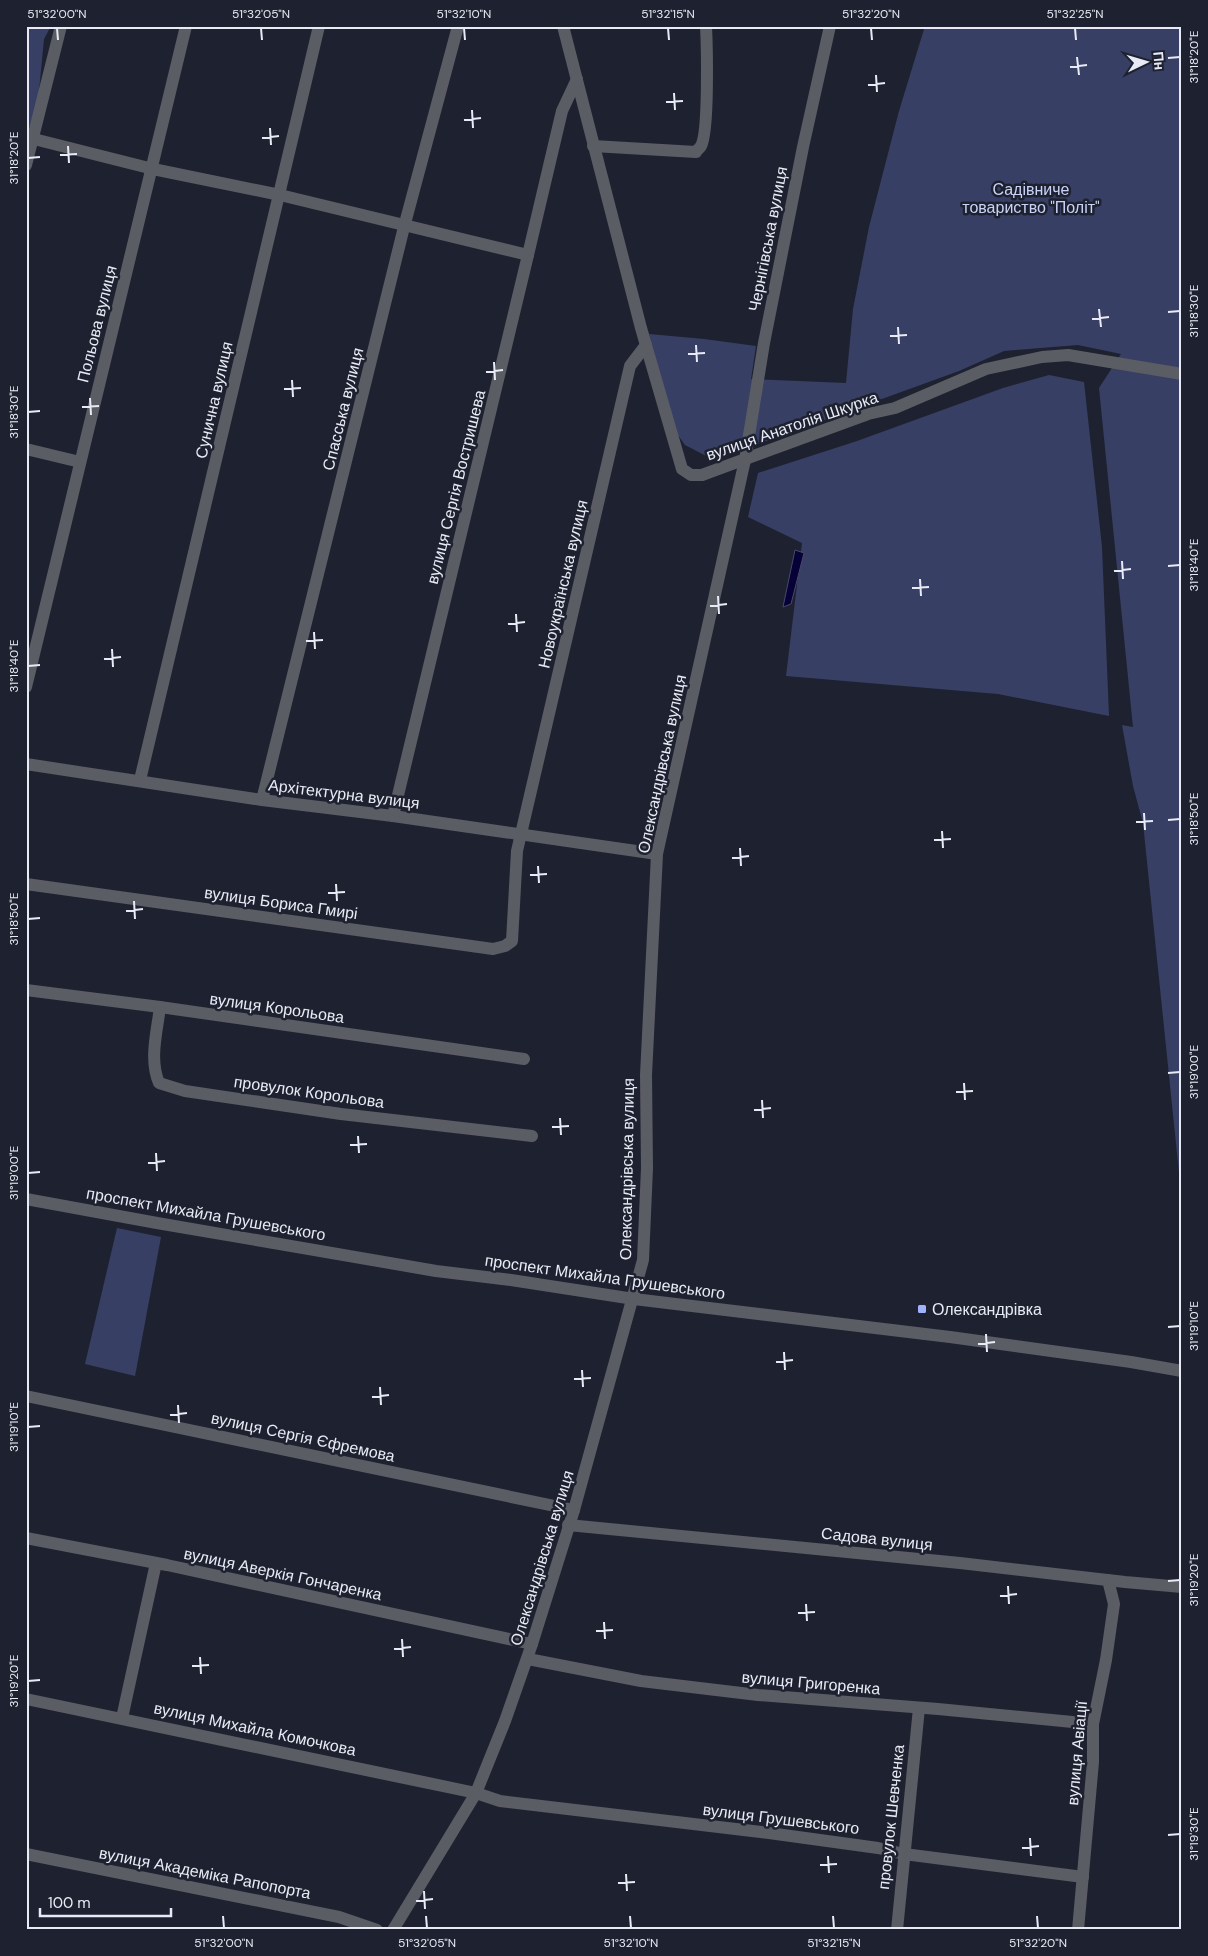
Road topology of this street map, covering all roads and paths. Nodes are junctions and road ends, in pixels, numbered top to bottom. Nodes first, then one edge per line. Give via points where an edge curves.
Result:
1 (60, 26) edge
2 (186, 26) edge
3 (319, 26) edge
4 (458, 26) edge
5 (563, 26) edge
6 (706, 26) edge
7 (830, 26) edge
8 (576, 79) junction
9 (30, 137) edge
10 (593, 146) junction
11 (26, 165) edge
12 (152, 169) junction
13 (280, 195) junction
14 (404, 227) junction
15 (528, 255) junction
16 (646, 345) junction
17 (1182, 374) edge
18 (26, 449) edge
19 (745, 460) junction
20 (80, 462) junction
21 (26, 687) edge
22 (26, 764) edge
23 (140, 780) junction
24 (262, 800) junction
25 (393, 816) junction
26 (521, 834) junction
27 (657, 854) junction
28 (26, 884) edge
29 (26, 990) edge
30 (160, 1007) junction
31 (524, 1059) dead end
32 (532, 1136) dead end
33 (26, 1198) edge
34 (634, 1299) junction
35 (1182, 1371) edge
36 (26, 1396) edge
37 (574, 1510) junction
38 (568, 1526) junction
39 (26, 1538) edge
40 (156, 1563) junction
41 (1108, 1580) junction
42 (1182, 1587) edge
43 (532, 1644) junction
44 (528, 1659) junction
45 (26, 1699) edge
46 (919, 1708) junction
47 (122, 1718) junction
48 (1093, 1724) junction
49 (476, 1792) junction
50 (26, 1854) edge
51 (904, 1854) junction
52 (1083, 1877) junction
53 (377, 1930) edge
54 (393, 1930) edge
55 (897, 1930) edge
56 (1078, 1930) edge

1 - 9 street
2 - 12 street, Польова вулиця
3 - 13 street, Сунична вулиця
4 - 14 street, Спасська вулиця
5 - 8 street, вулиця Анатолія Шкурка
6 - 10 street via 704,125 702,145 696,152
7 - 19 street, Чернігівська вулиця via 768,323
8 - 10 street, вулиця Анатолія Шкурка
8 - 15 street, вулиця Сергія Востришева via 562,111
9 - 11 street
9 - 12 street
10 - 16 street, вулиця Анатолія Шкурка
12 - 13 street
12 - 20 street, Польова вулиця
13 - 14 street
13 - 23 street, Сунична вулиця
14 - 15 street
14 - 24 street, Спасська вулиця
15 - 25 street, вулиця Сергія Востришева
16 - 19 street, вулиця Анатолія Шкурка via 682,469 691,475 702,475
16 - 26 street, Новоукраїнська вулиця via 630,366
17 - 19 street, вулиця Анатолія Шкурка via 1068,354 1042,357 986,369 895,408 868,414
18 - 20 street
19 - 27 street, Олександрівська вулиця
20 - 21 street, Польова вулиця
22 - 23 street, Архітектурна вулиця
23 - 24 street, Архітектурна вулиця
24 - 25 street, Архітектурна вулиця
25 - 26 street, Архітектурна вулиця
26 - 27 street, Архітектурна вулиця
26 - 28 street, вулиця Бориса Гмирі via 517,851 512,942 493,949
27 - 34 street, Олександрівська вулиця via 646,1075 647,1168 643,1260
29 - 30 street, вулиця Корольова
30 - 31 street, вулиця Корольова
30 - 32 street, провулок Корольова via 153,1062 160,1083 167,1086 341,1114
33 - 34 street, проспект Михайла Грушевського via 436,1271
34 - 35 street, проспект Михайла Грушевського via 959,1339
34 - 37 street, Олександрівська вулиця
36 - 37 street, вулиця Сергія Єфремова
37 - 38 street, Олександрівська вулиця
38 - 41 street, Садова вулиця
38 - 43 street, Олександрівська вулиця
39 - 40 street, вулиця Аверкія Гончаренка
40 - 43 street, вулиця Аверкія Гончаренка
40 - 47 street
41 - 42 street, Садова вулиця
41 - 48 street, вулиця Авіації via 1114,1604
43 - 44 street, Олександрівська вулиця
44 - 46 street, вулиця Григоренка via 640,1681 758,1695
44 - 49 street, Олександрівська вулиця
45 - 47 street, вулиця Михайла Комочкова
46 - 48 street, вулиця Григоренка
46 - 51 street, провулок Шевченка
47 - 49 street, вулиця Михайла Комочкова
48 - 52 street, вулиця Авіації
49 - 51 street, вулиця Грушевського via 500,1801 878,1848
49 - 54 street, Олександрівська вулиця
50 - 53 street, вулиця Академіка Рапопорта via 339,1916
51 - 52 street, вулиця Грушевського
51 - 55 street, провулок Шевченка
52 - 56 street, вулиця Авіації

